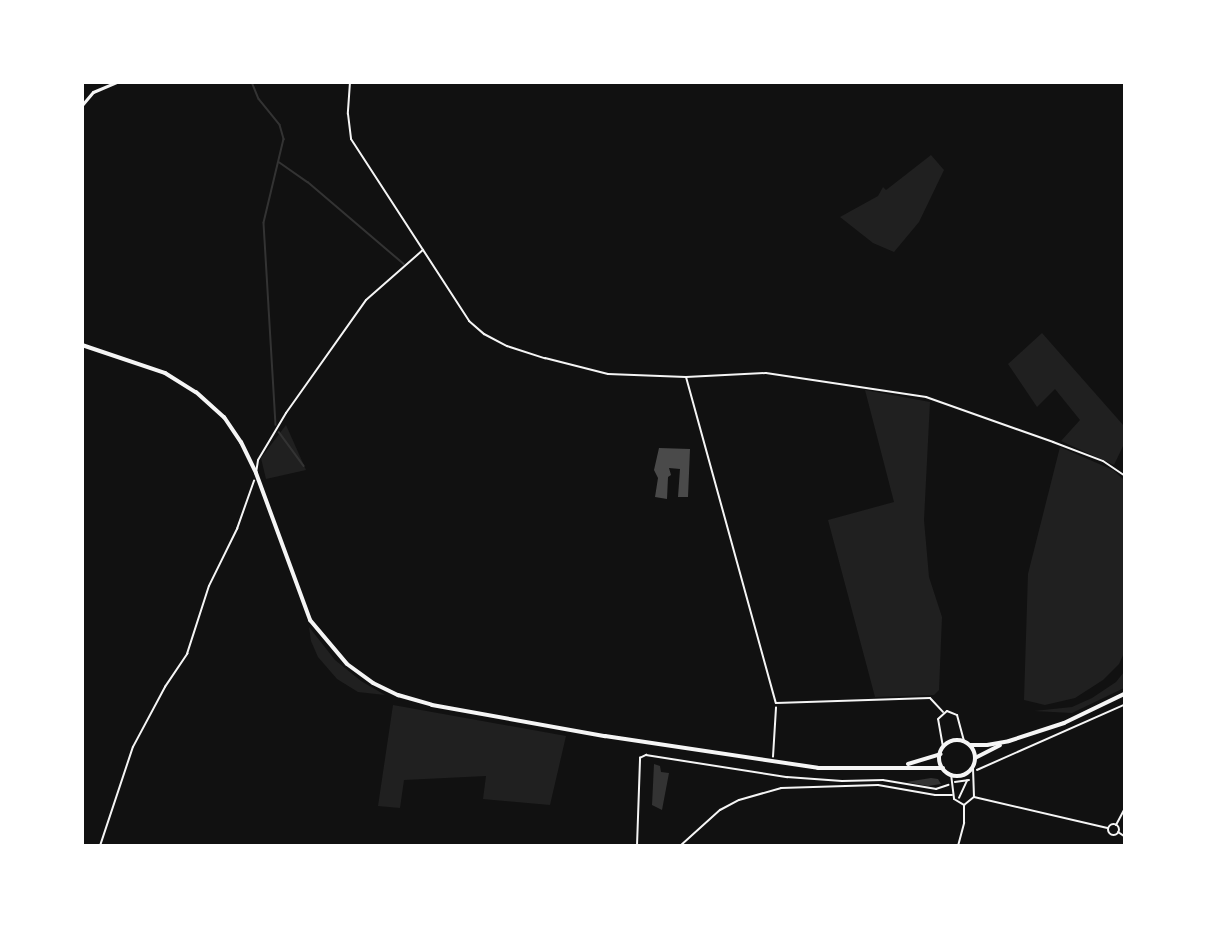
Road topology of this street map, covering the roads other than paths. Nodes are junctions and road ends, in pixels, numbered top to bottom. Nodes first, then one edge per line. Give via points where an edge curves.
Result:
1 (117, 82) edge
2 (350, 82) edge
3 (82, 105) edge
4 (423, 250) junction
5 (82, 345) edge
6 (686, 377) junction
7 (256, 473) junction
8 (1125, 475) edge
9 (1125, 694) edge
10 (944, 712) junction
11 (964, 741) junction
12 (1009, 741) junction
13 (970, 745) junction
14 (943, 747) junction
15 (940, 754) junction
16 (975, 759) junction
17 (973, 766) junction
18 (898, 767) junction
19 (943, 768) junction
20 (951, 774) junction
21 (952, 795) junction
22 (974, 797) junction
23 (964, 805) junction
24 (1125, 810) edge
25 (1116, 825) junction
26 (1107, 828) junction
27 (1118, 832) junction
28 (1125, 836) edge
29 (680, 846) edge
30 (957, 846) edge

1 - 3 street via 93,92
2 - 4 street via 351,138
4 - 6 street via 469,321 507,346 608,374
4 - 7 street via 366,300 286,413 258,460
5 - 7 main road via 165,373 196,392 224,417
6 - 8 street via 766,373 926,397 1083,454
6 - 10 street via 776,703 930,698
7 - 18 main road via 310,620 347,664 398,695 432,705 818,768
9 - 12 main road via 1064,723
10 - 11 street via 957,715
10 - 14 street via 938,722
11 - 13 main road
11 - 14 main road via 955,740
12 - 13 main road
12 - 16 main road
13 - 16 main road
14 - 15 main road
15 - 18 main road
15 - 19 main road
16 - 17 main road
17 - 20 main road via 966,773
17 - 22 street
18 - 19 main road
19 - 20 main road
20 - 21 street
21 - 23 street via 956,803
21 - 29 street via 879,785 781,788 720,810
22 - 23 street
22 - 26 street
23 - 30 street via 964,823
24 - 25 street
25 - 26 street
25 - 27 street
26 - 27 street via 1110,835
27 - 28 street

